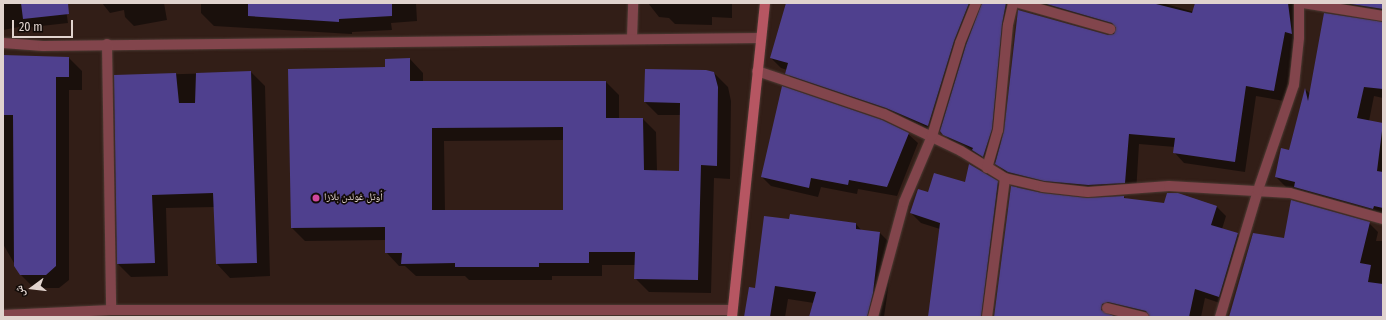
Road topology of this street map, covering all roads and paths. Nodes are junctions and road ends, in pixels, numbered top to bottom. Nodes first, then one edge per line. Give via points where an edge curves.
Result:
1 (633, 3) edge
2 (765, 3) edge
3 (976, 3) edge
4 (1013, 3) edge
5 (1019, 3) edge
6 (1299, 3) edge
7 (1304, 3) edge
8 (1383, 16) edge
9 (1110, 29) dead end
10 (632, 38) junction
11 (761, 38) junction
12 (3, 44) edge
13 (107, 44) junction
14 (757, 71) junction
15 (932, 136) junction
16 (987, 168) junction
17 (1005, 178) junction
18 (1258, 190) junction
19 (1383, 218) edge
20 (1107, 308) dead end
21 (111, 310) junction
22 (731, 314) edge
23 (3, 315) edge
24 (874, 317) edge
25 (987, 317) edge
26 (1144, 317) edge
27 (1220, 317) edge

1 - 10 street
2 - 11 street
3 - 15 street via 960,43
4 - 16 street via 1008,25 998,130
5 - 9 street
6 - 18 street via 1299,38 1294,85
7 - 8 street
10 - 11 street
10 - 13 street
11 - 14 street
12 - 13 street
13 - 21 street
14 - 15 street via 884,114
14 - 22 street
15 - 16 street
15 - 24 street via 904,202
16 - 17 street
17 - 18 street via 1082,191 1169,186
17 - 25 street
18 - 19 street via 1318,199
18 - 27 street
20 - 26 street
21 - 22 street
21 - 23 street

